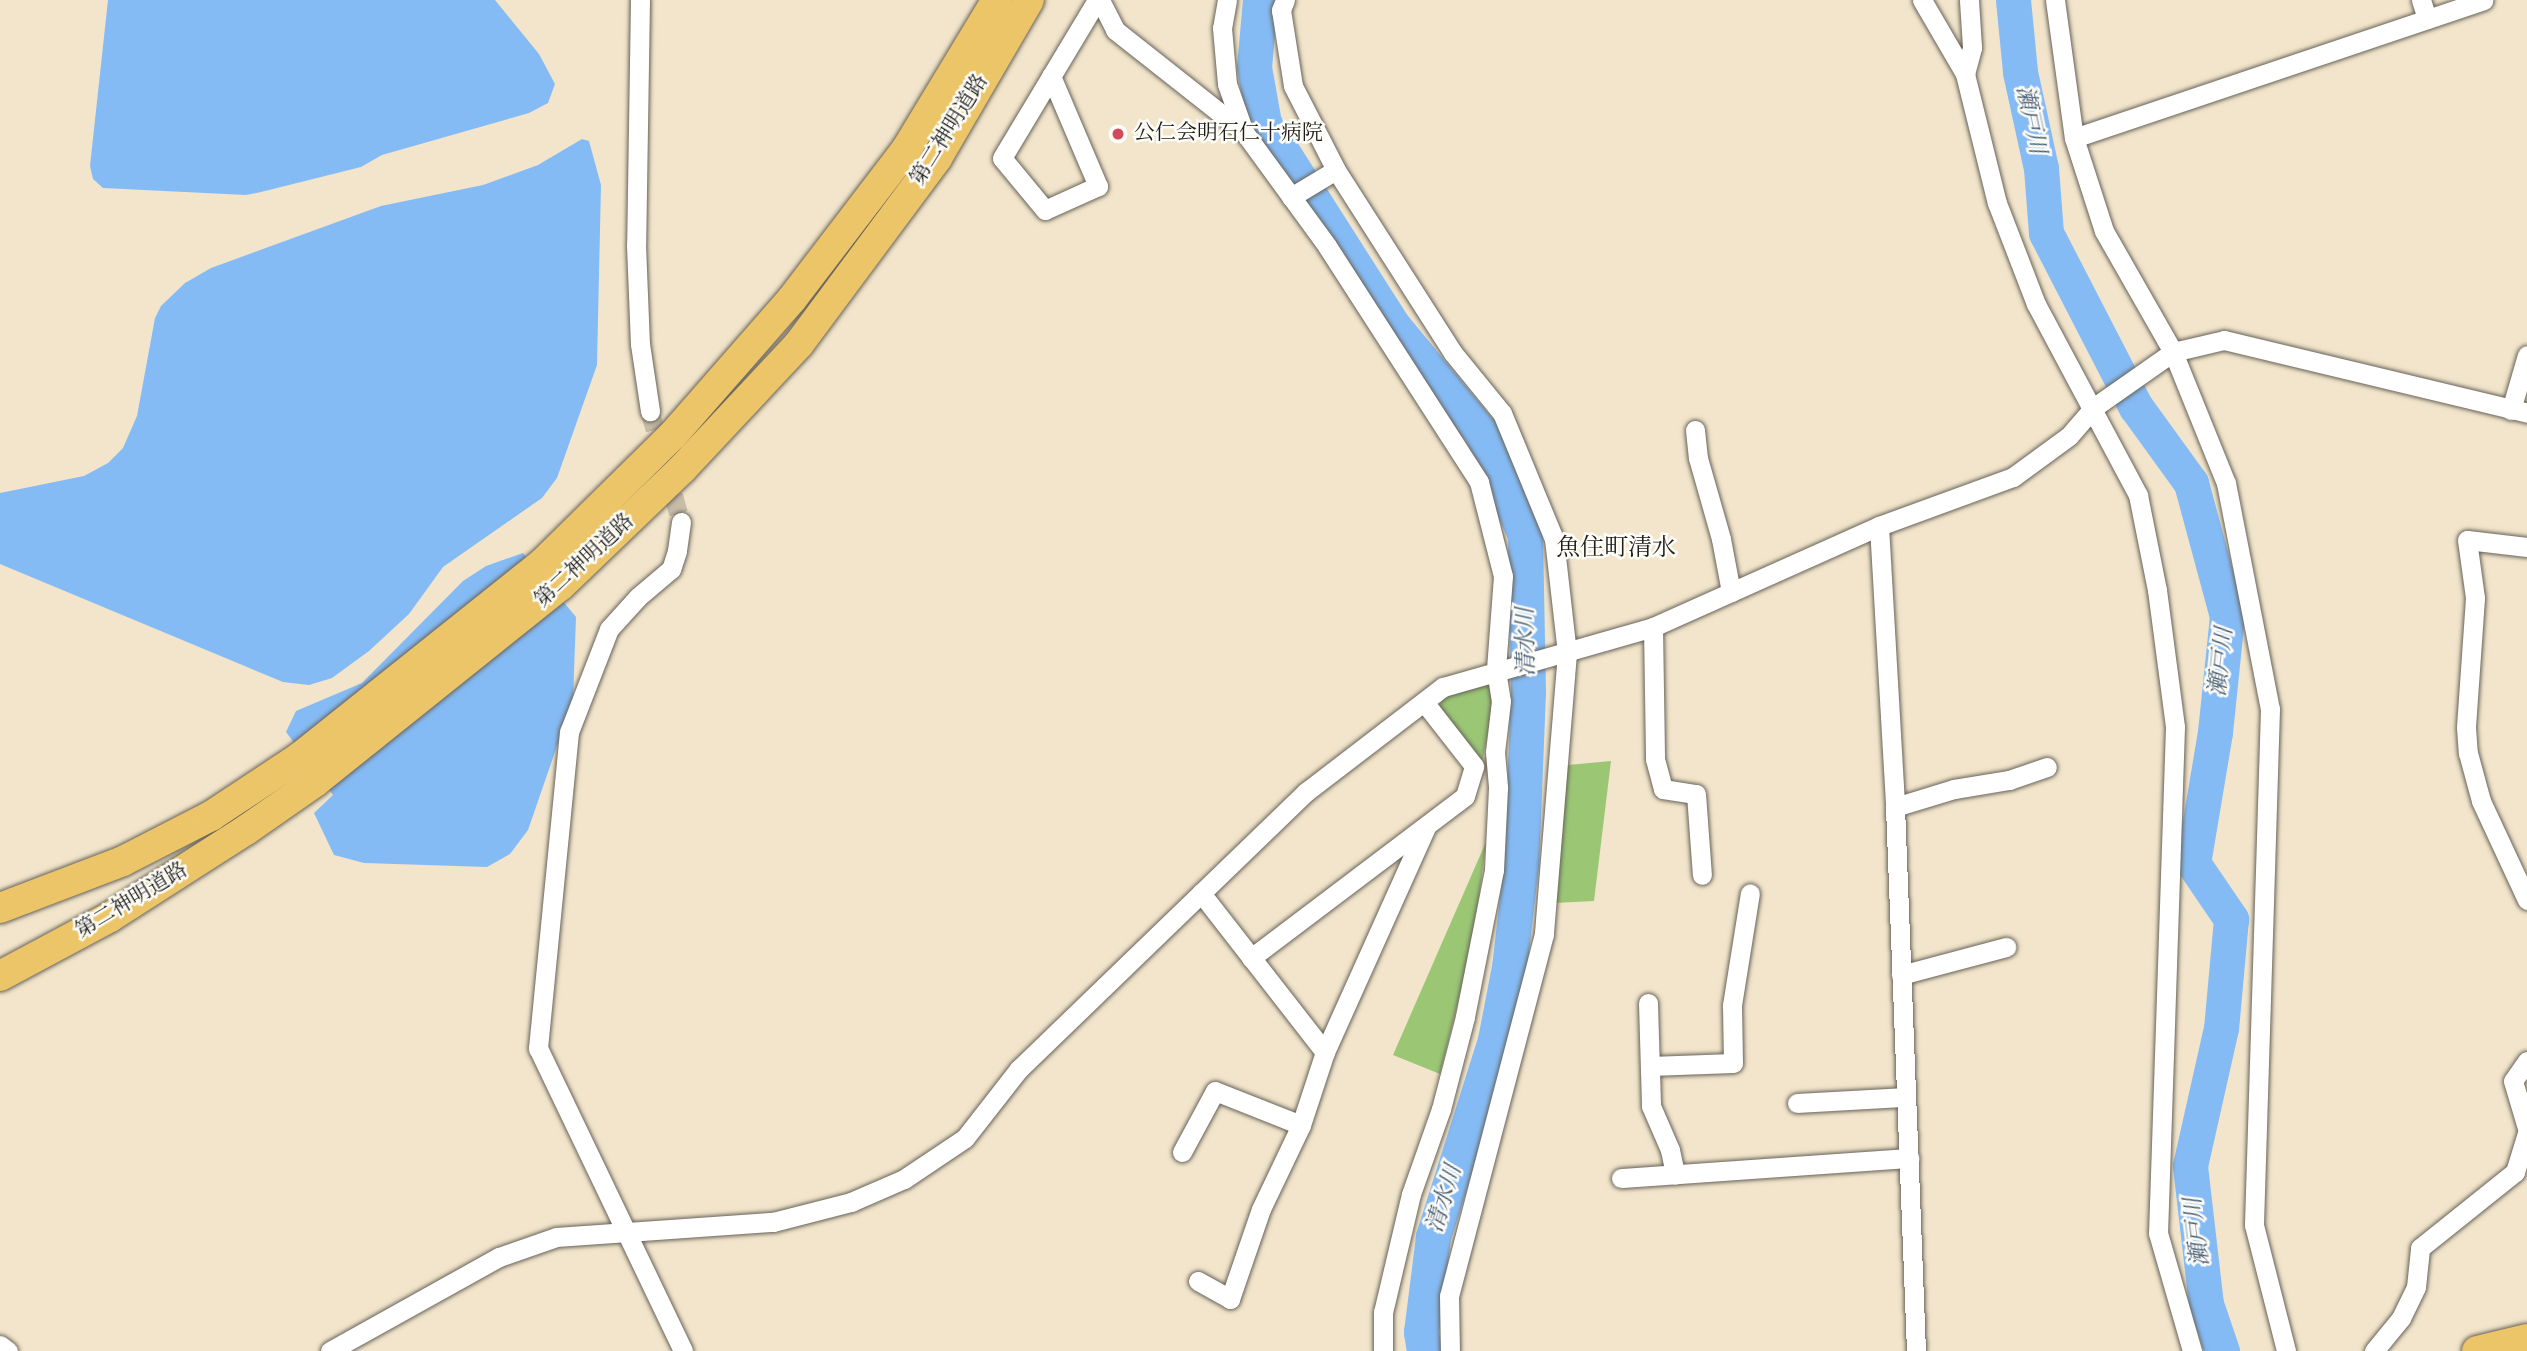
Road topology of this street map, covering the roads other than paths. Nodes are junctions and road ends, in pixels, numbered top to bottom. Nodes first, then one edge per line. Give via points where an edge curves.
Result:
1 (640, 0) edge
2 (997, 0) edge
3 (1029, 0) edge
4 (1098, 0) edge
5 (1227, 0) edge
6 (1284, 0) edge
7 (1922, 0) edge
8 (1969, 0) edge
9 (2054, 0) edge
10 (2483, 0) edge
11 (2424, 9) edge
12 (1965, 74) junction
13 (1051, 76) junction
14 (1244, 132) junction
15 (2074, 138) junction
16 (1336, 170) junction
17 (1292, 197) junction
18 (2527, 355) edge
19 (2169, 356) junction
20 (2097, 405) junction
21 (650, 411) tunnel mouth
22 (2519, 411) edge
23 (1695, 430) dead end
24 (681, 522) tunnel mouth
25 (1879, 526) junction
26 (2527, 547) edge
27 (551, 575) junction
28 (1731, 592) junction
29 (1653, 627) junction
30 (1567, 653) junction
31 (1496, 670) junction
32 (1424, 702) junction
33 (2048, 767) dead end
34 (307, 769) junction
35 (1895, 807) junction
36 (1426, 827) junction
37 (1702, 875) dead end
38 (1201, 892) junction
39 (1750, 892) dead end
40 (2527, 900) edge
41 (0, 908) edge
42 (2006, 947) dead end
43 (1251, 958) junction
44 (1901, 975) junction
45 (0, 976) edge
46 (1648, 1003) dead end
47 (1325, 1052) junction
48 (2527, 1061) edge
49 (1650, 1066) junction
50 (1906, 1097) junction
51 (1797, 1103) dead end
52 (1301, 1125) junction
53 (2527, 1130) edge
54 (1182, 1152) dead end
55 (1909, 1158) junction
56 (1675, 1174) junction
57 (1621, 1178) dead end
58 (625, 1231) junction
59 (1198, 1281) dead end
60 (2527, 1339) edge
61 (0, 1345) edge
62 (8, 1351) edge
63 (330, 1351) edge
64 (683, 1351) edge
65 (1383, 1351) edge
66 (1450, 1351) edge
67 (1916, 1351) edge
68 (2192, 1351) edge
69 (2286, 1351) edge
70 (2374, 1351) edge
71 (2477, 1351) edge

1 - 21 street via 636,245 640,344
2 - 27 highway, 第二神明道路 via 906,150 792,299
3 - 27 highway, 第二神明道路 via 937,158 799,344 682,469
4 - 13 street
4 - 14 street via 1115,30
5 - 14 street via 1222,28 1227,84
6 - 16 street via 1281,10 1293,86
7 - 12 street
8 - 12 street via 1972,47
9 - 15 street
10 - 11 street
11 - 15 street
12 - 20 street via 1997,203 2036,304
13 - 13 street via 1002,158 1045,210 1098,186
14 - 17 street
15 - 19 street via 2104,230
16 - 17 street
16 - 30 street via 1453,353 1502,413 1554,539
17 - 31 street via 1479,482 1503,576
18 - 22 street
19 - 20 street
19 - 22 street via 2224,340
19 - 69 street via 2226,483 2270,709 2254,1225
20 - 25 street via 2069,436 2013,477
20 - 68 street via 2138,495 2157,590 2175,727 2158,1233
23 - 28 street
24 - 58 street via 671,569 609,629 569,732 538,1048
25 - 28 street
25 - 35 street
26 - 40 street via 2467,540 2475,598 2466,727 2480,801
27 - 34 highway, 第二神明道路
28 - 29 street
29 - 30 street
29 - 37 street via 1655,759 1662,789 1696,794
30 - 31 street
30 - 66 street via 1544,934 1449,1296
31 - 32 street via 1443,687
31 - 65 street via 1501,701 1495,752 1494,870 1441,1109 1411,1194 1383,1312
32 - 36 street via 1474,766 1465,796
32 - 38 street via 1306,792
33 - 35 street
34 - 41 highway, 第二神明道路 via 167,840
34 - 45 highway, 第二神明道路 via 110,917
35 - 44 street
36 - 43 street
36 - 47 street
38 - 43 street
38 - 58 street via 1019,1069 965,1138 904,1179 851,1202 773,1222
39 - 49 street via 1732,1005 1733,1063
42 - 44 street
43 - 47 street
44 - 50 street
46 - 49 street
47 - 52 street
48 - 53 street via 2513,1081
49 - 56 street via 1651,1106
50 - 51 street
50 - 55 street
52 - 54 street via 1214,1091
52 - 59 street via 1261,1209 1230,1299
53 - 70 street via 2515,1172 2420,1248 2416,1287 2401,1318
55 - 56 street
55 - 67 street
56 - 57 street
58 - 63 street via 556,1237 499,1257
58 - 64 street
60 - 71 highway
61 - 62 street

